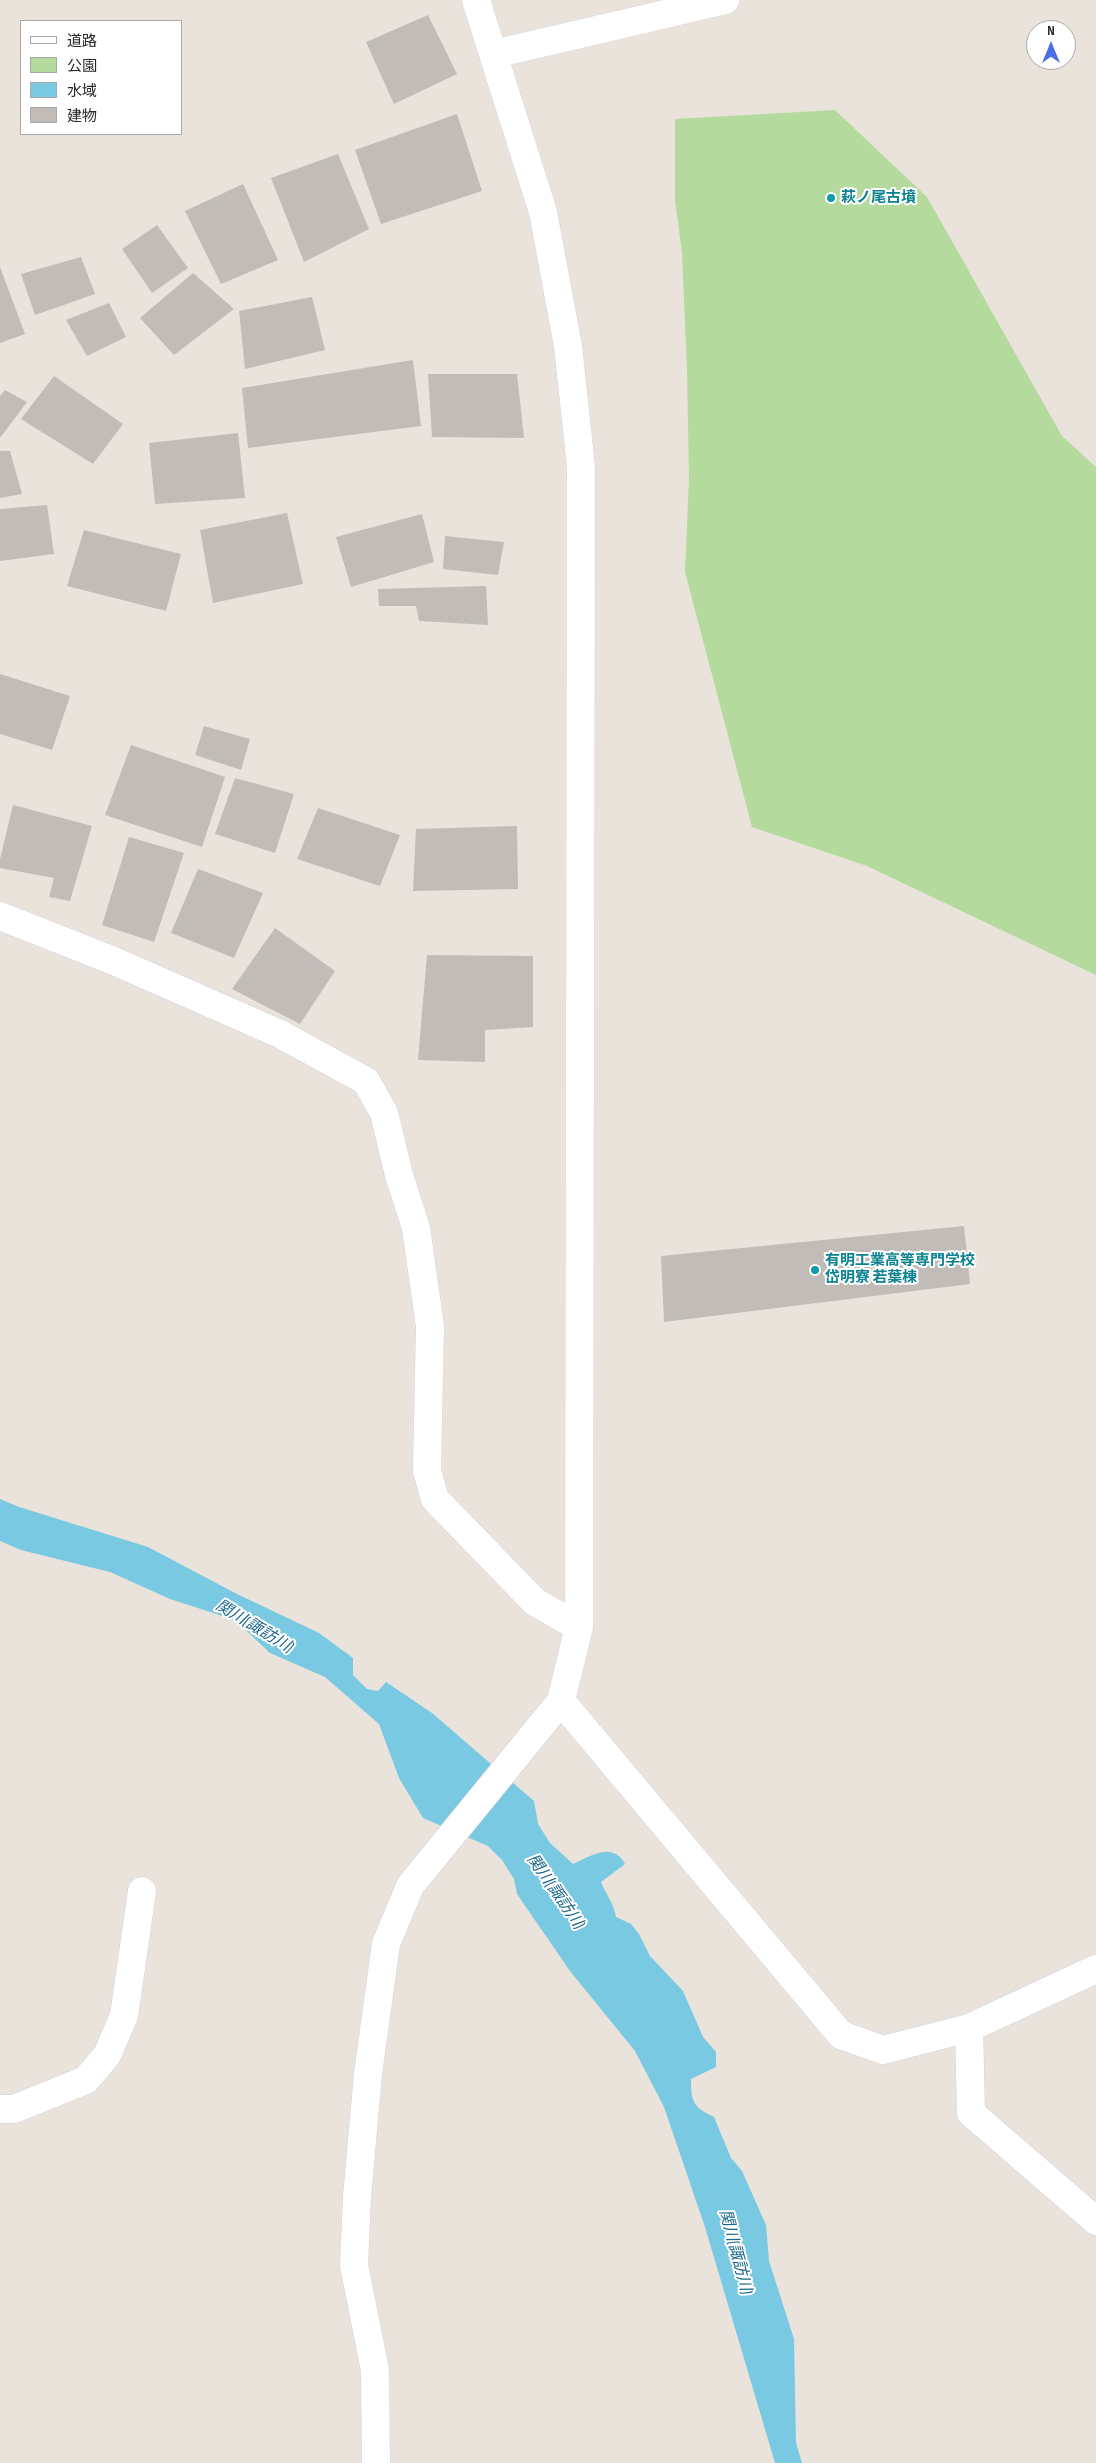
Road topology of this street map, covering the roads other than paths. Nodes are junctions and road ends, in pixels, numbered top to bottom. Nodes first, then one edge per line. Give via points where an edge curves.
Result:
1 (476, 0) edge
2 (725, 0) edge
3 (494, 54) junction
4 (0, 916) edge
5 (579, 1627) junction
6 (561, 1701) junction
7 (142, 1891) dead end
8 (1096, 1969) edge
9 (970, 2028) junction
10 (0, 2109) edge
11 (1096, 2221) edge
12 (376, 2463) edge

1 - 3 street
2 - 3 street
3 - 5 street via 543,212 568,346 581,467
4 - 5 street via 114,961 280,1034 366,1080 384,1113 416,1228 430,1326 427,1471 435,1499 535,1602
5 - 6 street
6 - 9 street via 841,2035 883,2050
6 - 12 street via 410,1886 386,1944 368,2074 354,2265 375,2370
7 - 10 street via 124,2016 108,2055 86,2080 14,2109
8 - 9 street
9 - 11 street via 970,2113

